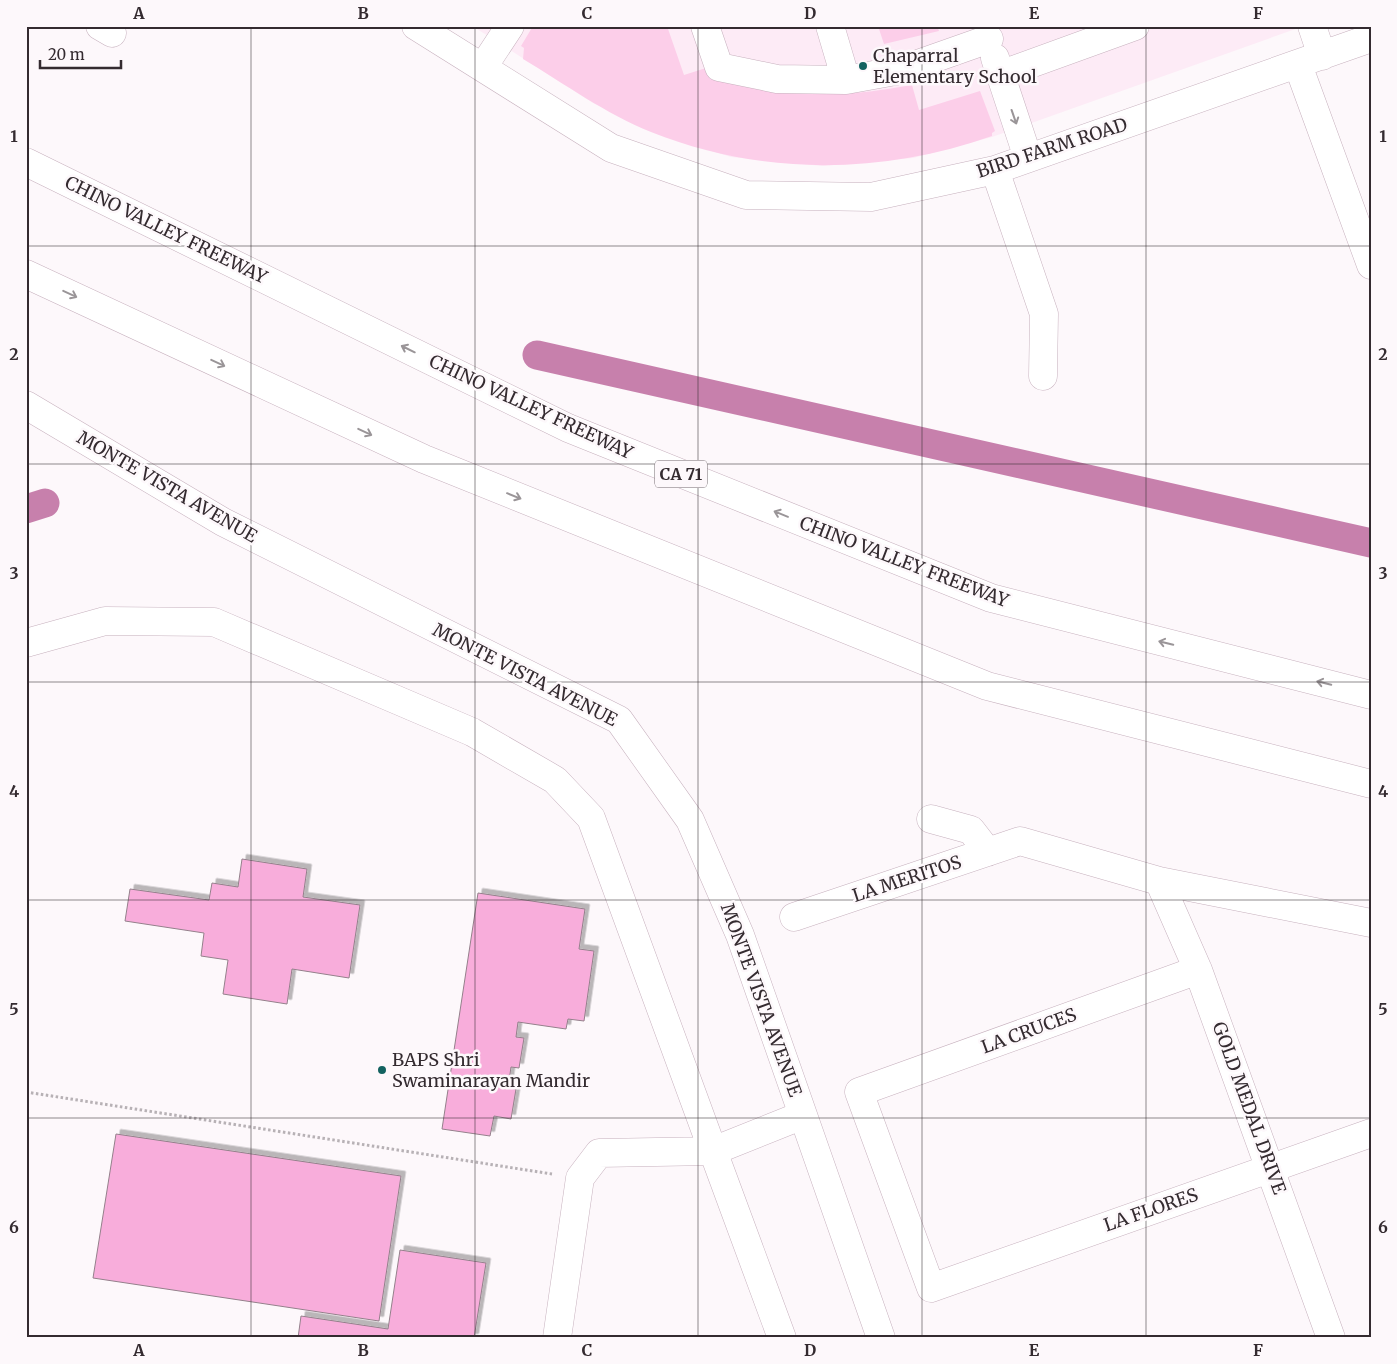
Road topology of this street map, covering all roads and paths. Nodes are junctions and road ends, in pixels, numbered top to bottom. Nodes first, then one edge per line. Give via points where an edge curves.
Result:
1 (416, 26) edge
2 (510, 26) edge
3 (705, 26) edge
4 (830, 26) edge
5 (1135, 26) edge
6 (1312, 26) edge
7 (987, 33) edge
8 (1371, 38) edge
9 (1310, 60) junction
10 (483, 67) junction
11 (1000, 76) junction
12 (846, 80) junction
13 (1028, 158) junction
14 (26, 162) edge
15 (995, 170) junction
16 (1371, 265) edge
17 (26, 274) edge
18 (1043, 376) dead end
19 (33, 418) edge
20 (26, 643) edge
21 (1371, 695) edge
22 (1371, 784) edge
23 (930, 819) dead end
24 (988, 852) junction
25 (1159, 881) junction
26 (794, 916) dead end
27 (1371, 923) edge
28 (1198, 970) junction
29 (26, 1092) edge
30 (803, 1115) junction
31 (1371, 1133) edge
32 (712, 1151) junction
33 (1271, 1168) junction
34 (580, 1178) junction
35 (931, 1288) joint
36 (557, 1338) edge
37 (782, 1338) edge
38 (881, 1338) edge
39 (1331, 1338) edge

1 - 10 main road, BIRD FARM ROAD
2 - 10 main road
3 - 12 main road via 719,67 776,79
4 - 12 main road
5 - 11 main road
6 - 9 main road
7 - 11 main road
7 - 12 main road via 901,70
8 - 9 main road, BIRD FARM ROAD
9 - 13 main road, BIRD FARM ROAD
9 - 16 main road
10 - 15 main road, BIRD FARM ROAD via 611,148 746,195 870,196
11 -> 13 main road
13 - 15 main road, BIRD FARM ROAD
21 -> 14 main road, CHINO VALLEY FREEWAY / CA 71 via 982,594 568,428
15 - 18 main road via 1044,314
17 -> 22 main road via 424,459 987,686
19 - 30 main road, MONTE VISTA AVENUE via 223,522 619,720 690,820 740,935
20 - 32 main road via 104,621 214,622 472,732 555,780 591,818
23 - 24 main road via 971,830
24 - 25 main road, LA MERITOS via 1020,841
24 - 26 main road, LA MERITOS
25 - 27 main road
25 - 28 main road, GOLD MEDAL DRIVE
28 - 33 main road, GOLD MEDAL DRIVE
28 - 35 main road, LA CRUCES via 860,1092
29 - 34 path
30 - 32 main road
30 - 38 main road, MONTE VISTA AVENUE
31 - 33 main road, LA FLORES
32 - 34 main road via 600,1152
32 - 37 main road
33 - 35 main road, LA FLORES
33 - 39 main road, GOLD MEDAL DRIVE
34 - 36 main road

